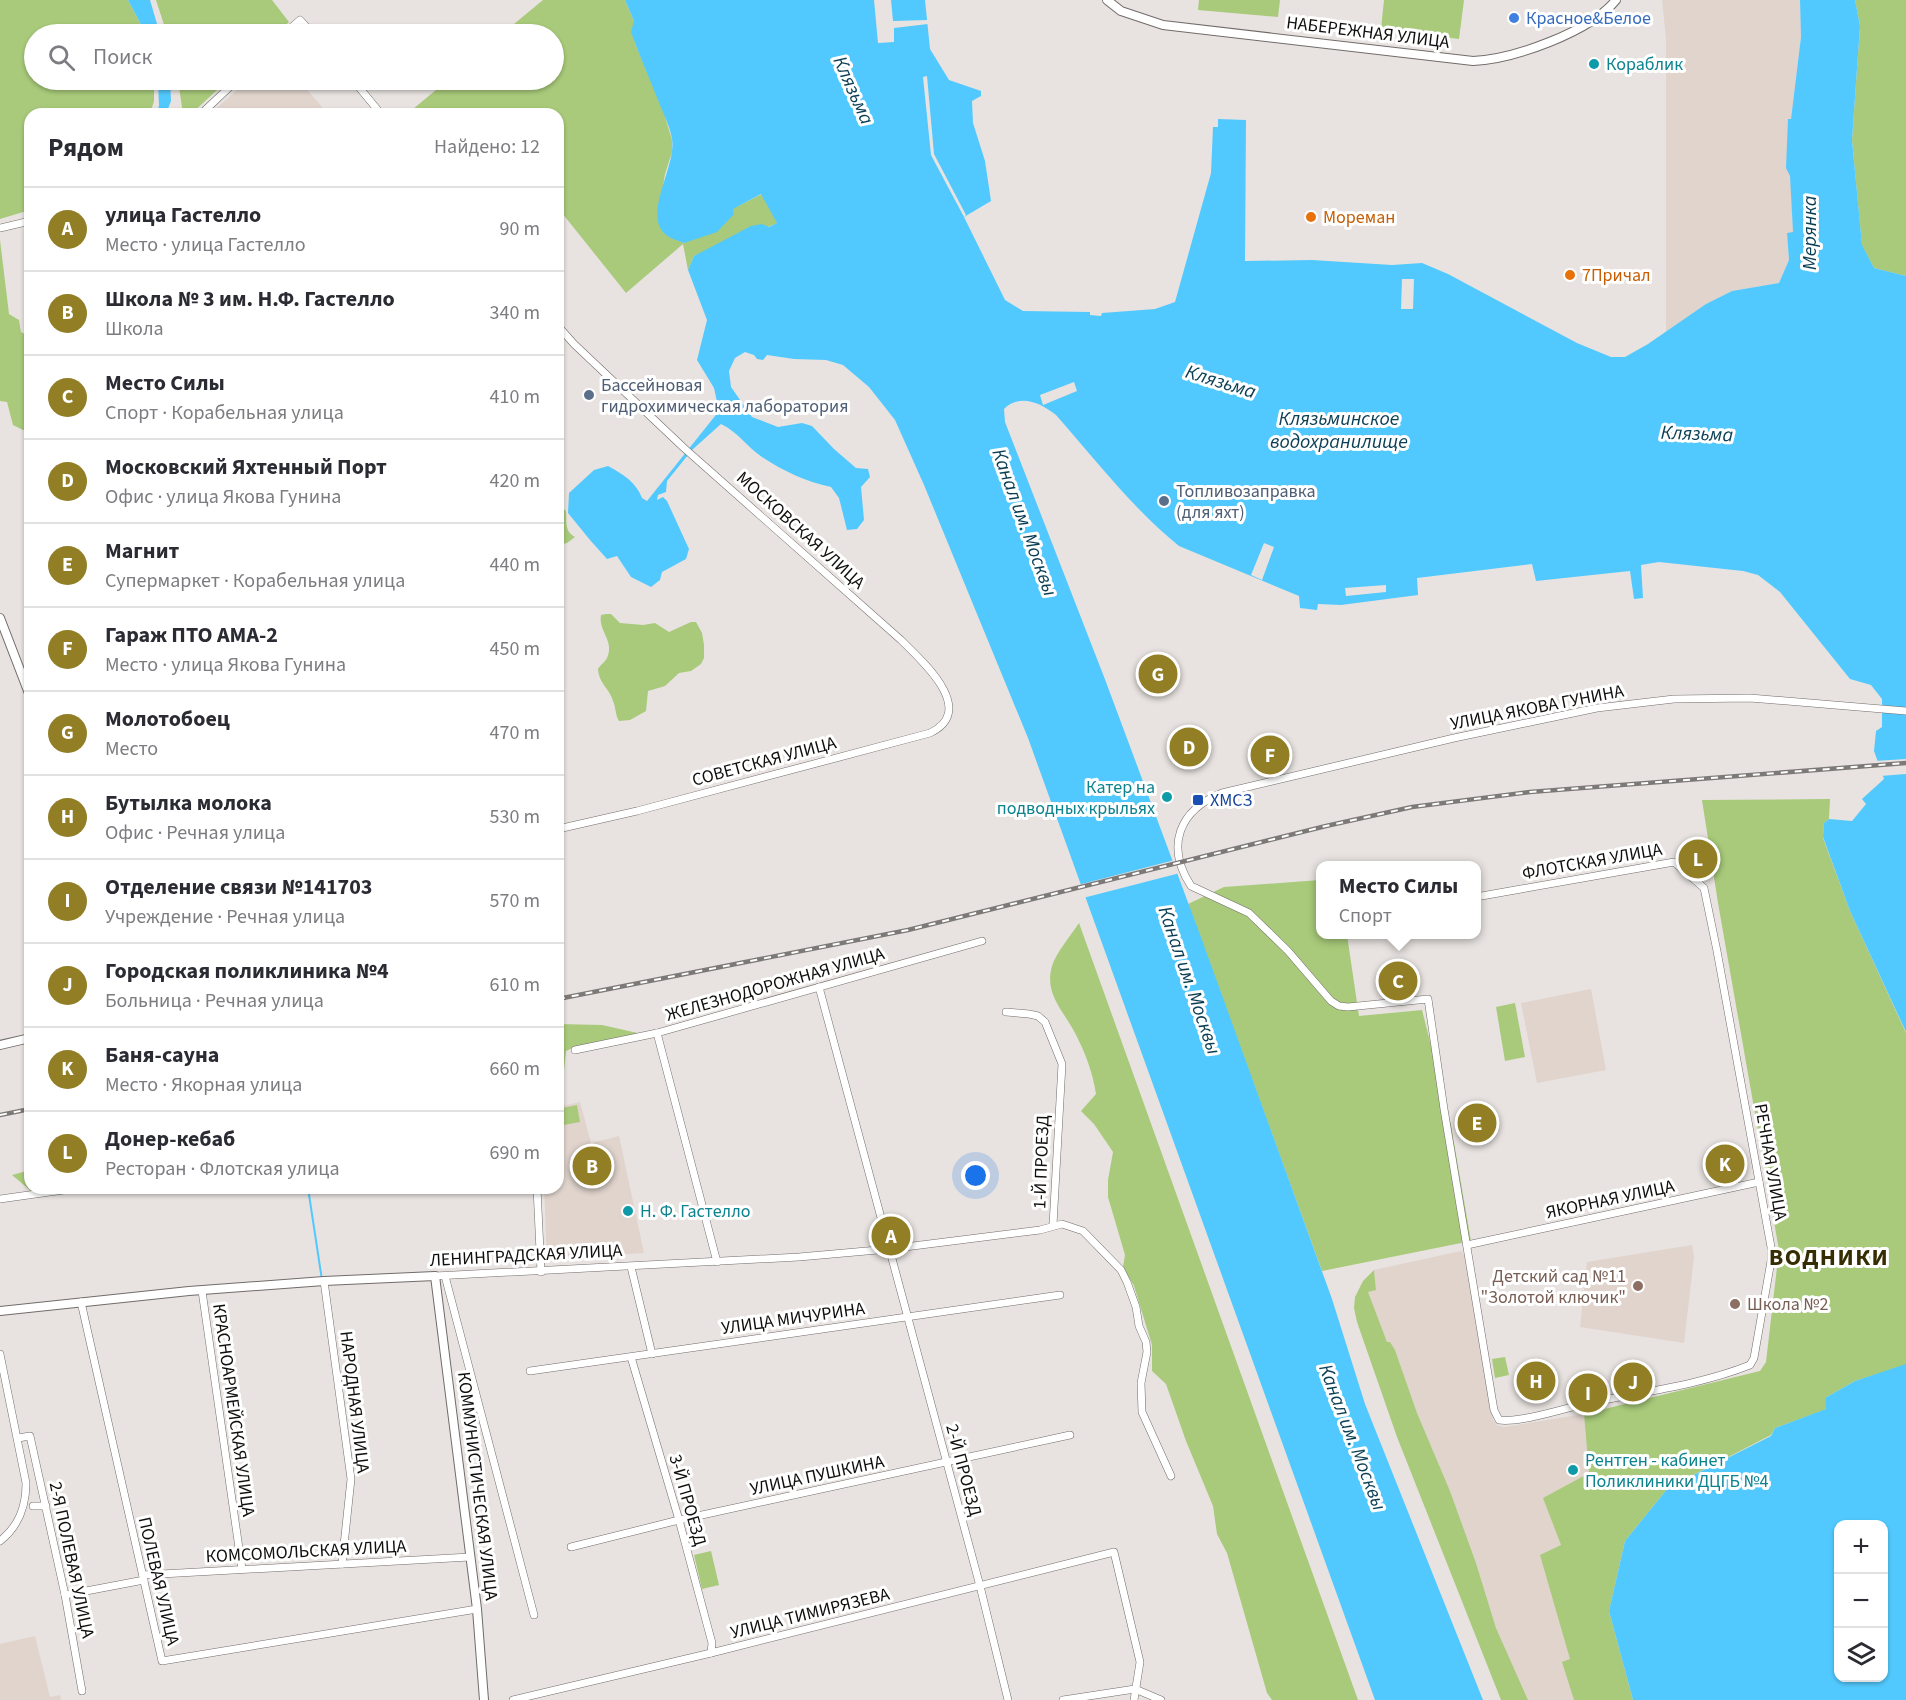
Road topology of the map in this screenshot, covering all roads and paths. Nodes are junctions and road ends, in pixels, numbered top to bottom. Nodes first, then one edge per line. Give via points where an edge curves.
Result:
1 (1107, 0) edge
2 (1616, 0) edge
3 (226, 90) edge
4 (361, 90) edge
5 (207, 108) edge
6 (376, 108) edge
7 (24, 222) edge
8 (0, 228) edge
9 (564, 332) edge
10 (0, 618) edge
11 (24, 680) edge
12 (947, 693) joint
13 (1906, 711) edge
14 (564, 827) edge
15 (1704, 888) joint
16 (1481, 896) edge
17 (982, 941) dead end
18 (819, 987) junction
19 (1006, 1012) dead end
20 (657, 1033) junction
21 (24, 1039) edge
22 (0, 1045) edge
23 (575, 1050) dead end
24 (1760, 1182) junction
25 (35, 1194) edge
26 (537, 1194) edge
27 (0, 1199) edge
28 (1053, 1225) junction
29 (1467, 1245) junction
30 (889, 1249) junction
31 (717, 1262) junction
32 (631, 1267) junction
33 (541, 1272) junction
34 (440, 1276) junction
35 (324, 1281) junction
36 (202, 1291) junction
37 (1060, 1295) dead end
38 (81, 1302) junction
39 (0, 1311) edge
40 (908, 1317) junction
41 (0, 1354) edge
42 (652, 1354) junction
43 (631, 1357) junction
44 (530, 1371) dead end
45 (1070, 1434) dead end
46 (18, 1438) junction
47 (946, 1463) junction
48 (1171, 1476) dead end
49 (33, 1506) dead end
50 (46, 1506) junction
51 (679, 1520) junction
52 (0, 1540) edge
53 (571, 1547) dead end
54 (470, 1557) junction
55 (342, 1564) junction
56 (242, 1569) junction
57 (143, 1577) junction
58 (980, 1586) junction
59 (65, 1595) junction
60 (477, 1609) junction
61 (534, 1615) dead end
62 (711, 1653) junction
63 (1135, 1689) junction
64 (82, 1691) dead end
65 (484, 1700) edge
66 (513, 1700) edge
67 (1008, 1700) edge
68 (1063, 1700) edge
69 (1134, 1700) edge
70 (1161, 1700) edge

1 - 2 street, НАБЕРЕЖНАЯ УЛИЦА via 1121,11 1163,25 1473,61 1545,43 1598,18
3 - 5 street
4 - 6 street
7 - 8 street
9 - 12 street, МОСКОВСКАЯ УЛИЦА via 684,448 901,640
10 - 11 street
12 - 14 street, СОВЕТСКАЯ УЛИЦА via 945,723 930,733
13 - 29 street, УЛИЦА ЯКОВА ГУНИНА via 1750,698 1674,699 1597,708 1222,793 1188,816 1177,850 1186,879 1196,890 1239,907 1256,919 1331,1001 1339,1006 1428,999
15 - 16 street, ФЛОТСКАЯ УЛИЦА via 1674,862
15 - 24 street, РЕЧНАЯ УЛИЦА
17 - 18 street, ЖЕЛЕЗНОДОРОЖНАЯ УЛИЦА
18 - 20 street, ЖЕЛЕЗНОДОРОЖНАЯ УЛИЦА
18 - 30 street, 2-Й ПРОЕЗД
19 - 28 street, 1-Й ПРОЕЗД via 1029,1014 1045,1022 1062,1064
20 - 23 street, ЖЕЛЕЗНОДОРОЖНАЯ УЛИЦА
20 - 31 street
21 - 22 street
24 - 29 street, ЯКОРНАЯ УЛИЦА
24 - 29 street, РЕЧНАЯ УЛИЦА via 1772,1261 1750,1365 1695,1382 1556,1412 1504,1420 1496,1416
25 - 27 street
26 - 33 street
28 - 30 street, ЛЕНИНГРАДСКАЯ УЛИЦА via 1040,1230
28 - 48 street, 1-Й ПРОЕЗД via 1083,1231 1121,1270 1127,1282 1146,1342 1142,1412
30 - 31 street, ЛЕНИНГРАДСКАЯ УЛИЦА
30 - 40 street, 2-Й ПРОЕЗД
31 - 32 street, ЛЕНИНГРАДСКАЯ УЛИЦА
32 - 33 street, ЛЕНИНГРАДСКАЯ УЛИЦА
32 - 42 street
33 - 34 street, ЛЕНИНГРАДСКАЯ УЛИЦА
34 - 35 street, ЛЕНИНГРАДСКАЯ УЛИЦА
34 - 54 street, КОММУНИСТИЧЕСКАЯ УЛИЦА
34 - 61 street, КОММУНИСТИЧЕСКАЯ УЛИЦА
35 - 36 street, ЛЕНИНГРАДСКАЯ УЛИЦА
35 - 55 street, НАРОДНАЯ УЛИЦА via 351,1479
36 - 38 street, ЛЕНИНГРАДСКАЯ УЛИЦА
36 - 56 street, КРАСНОАРМЕЙСКАЯ УЛИЦА
37 - 40 street, УЛИЦА МИЧУРИНА
38 - 39 street, ЛЕНИНГРАДСКАЯ УЛИЦА
38 - 57 street, ПОЛЕВАЯ УЛИЦА
40 - 42 street, УЛИЦА МИЧУРИНА
40 - 47 street, 2-Й ПРОЕЗД
41 - 46 street
42 - 43 street, УЛИЦА МИЧУРИНА
43 - 44 street, УЛИЦА МИЧУРИНА
43 - 51 street, 3-Й ПРОЕЗД
45 - 47 street, УЛИЦА ПУШКИНА
46 - 50 street, 2-Я ПОЛЕВАЯ УЛИЦА via 30,1436
46 - 52 street via 26,1483 25,1504 15,1525
47 - 51 street, УЛИЦА ПУШКИНА
47 - 58 street, 2-Й ПРОЕЗД
49 - 50 street
50 - 59 street, 2-Я ПОЛЕВАЯ УЛИЦА
51 - 53 street, УЛИЦА ПУШКИНА
51 - 62 street, 3-Й ПРОЕЗД via 712,1643
54 - 55 street, КОМСОМОЛЬСКАЯ УЛИЦА
54 - 60 street, КОММУНИСТИЧЕСКАЯ УЛИЦА
55 - 56 street, КОМСОМОЛЬСКАЯ УЛИЦА
56 - 57 street, КОМСОМОЛЬСКАЯ УЛИЦА
57 - 59 street, КОМСОМОЛЬСКАЯ УЛИЦА
57 - 60 street, ПОЛЕВАЯ УЛИЦА via 162,1661
58 - 62 street, УЛИЦА ТИМИРЯЗЕВА
58 - 63 street, УЛИЦА ТИМИРЯЗЕВА via 1114,1552 1140,1662
58 - 67 street, 2-Й ПРОЕЗД
59 - 64 street, 2-Я ПОЛЕВАЯ УЛИЦА
60 - 65 street, КОММУНИСТИЧЕСКАЯ УЛИЦА
62 - 66 street, УЛИЦА ТИМИРЯЗЕВА
63 - 68 street
63 - 69 street
63 - 70 street

